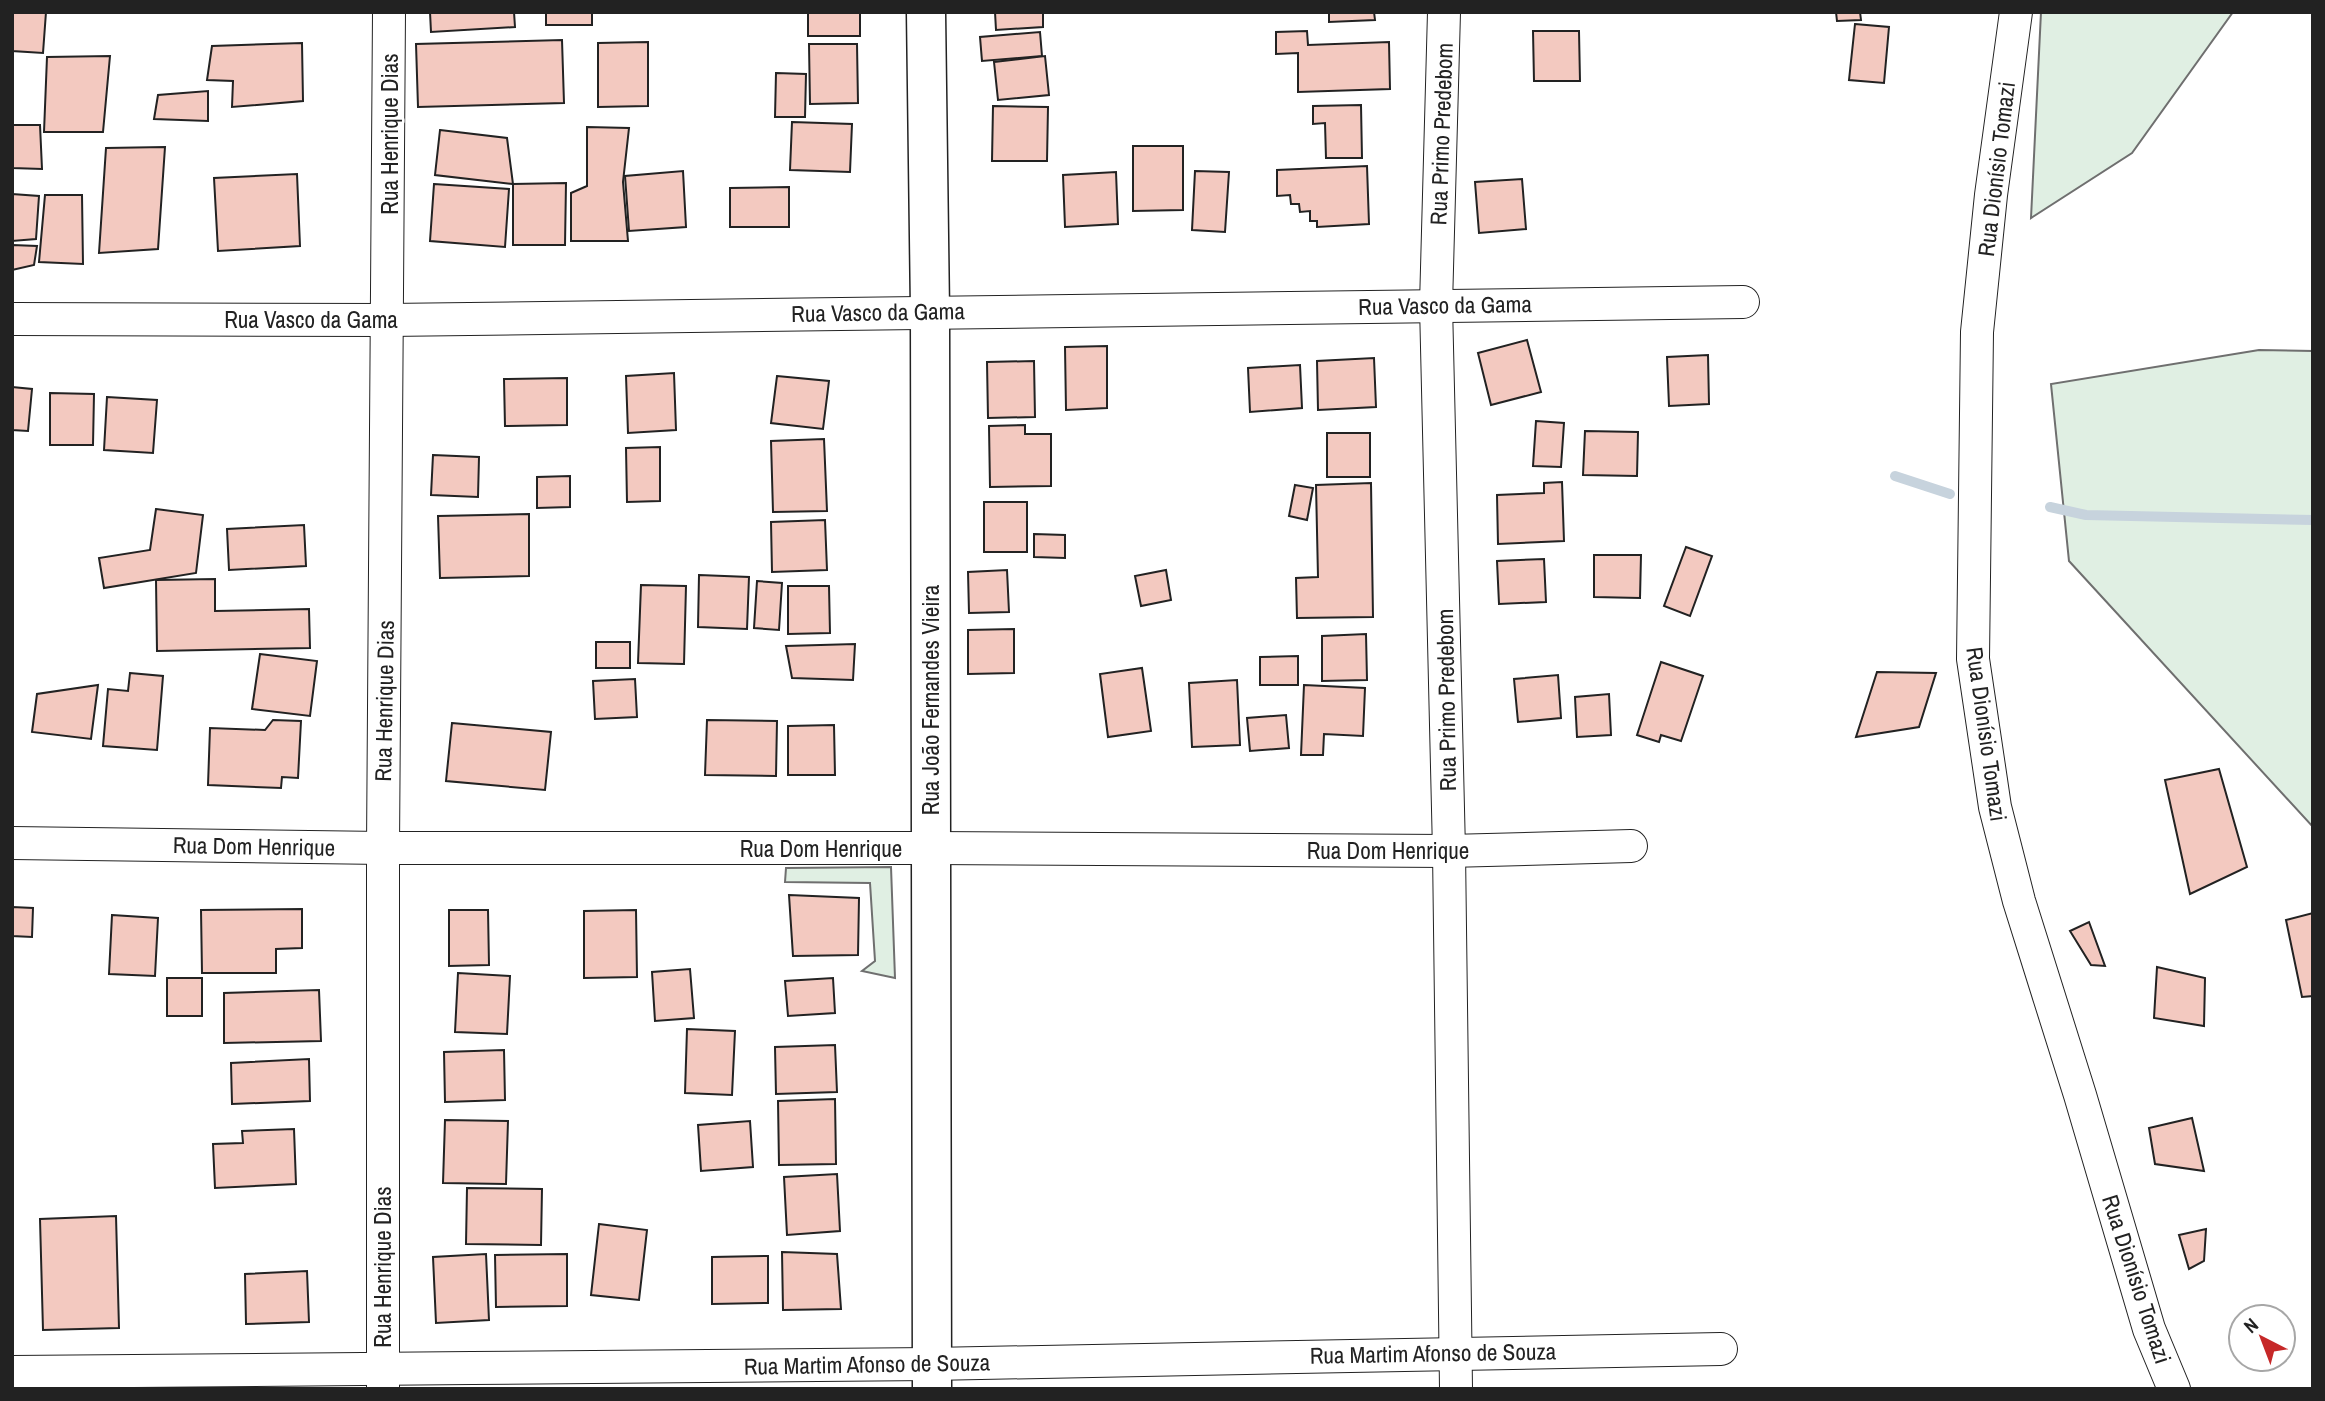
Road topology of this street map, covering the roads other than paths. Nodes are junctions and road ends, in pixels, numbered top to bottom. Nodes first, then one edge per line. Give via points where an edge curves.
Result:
1 (390, 12) edge
2 (926, 12) edge
3 (1444, 12) edge
4 (2016, 12) edge
5 (1743, 302) dead end
6 (1436, 305) junction
7 (930, 311) junction
8 (12, 319) edge
9 (388, 320) junction
10 (12, 843) edge
11 (1631, 846) dead end
12 (383, 848) junction
13 (930, 848) junction
14 (1449, 852) junction
15 (1721, 1349) dead end
16 (1457, 1352) junction
17 (12, 1372) edge
18 (932, 1376) edge
19 (383, 1378) edge
20 (1456, 1389) edge
21 (2174, 1389) edge

1 - 9 street, Rua Henrique Dias
2 - 7 street, Rua João Fernandes Vieira
3 - 6 street, Rua Primo Predebom
4 - 21 street, Rua Dionísio Tomazi via 1978,332 1973,659 1995,807 2020,901 2149,1329
5 - 6 street, Rua Vasco da Gama
6 - 7 street, Rua Vasco da Gama
6 - 14 street, Rua Primo Predebom
7 - 9 street, Rua Vasco da Gama
7 - 13 street, Rua João Fernandes Vieira
8 - 9 street, Rua Vasco da Gama
9 - 12 street, Rua Henrique Dias
10 - 12 street, Rua Dom Henrique
11 - 14 street, Rua Dom Henrique
12 - 13 street, Rua Dom Henrique
12 - 19 street, Rua Henrique Dias
13 - 14 street, Rua Dom Henrique
13 - 18 street, Rua João Fernandes Vieira
14 - 16 street, Rua Primo Predebom
15 - 16 street, Rua Martim Afonso de Souza
16 - 18 street, Rua Martim Afonso de Souza
16 - 20 street, Rua Primo Predebom
17 - 19 street, Rua Martim Afonso de Souza
18 - 19 street, Rua Martim Afonso de Souza

